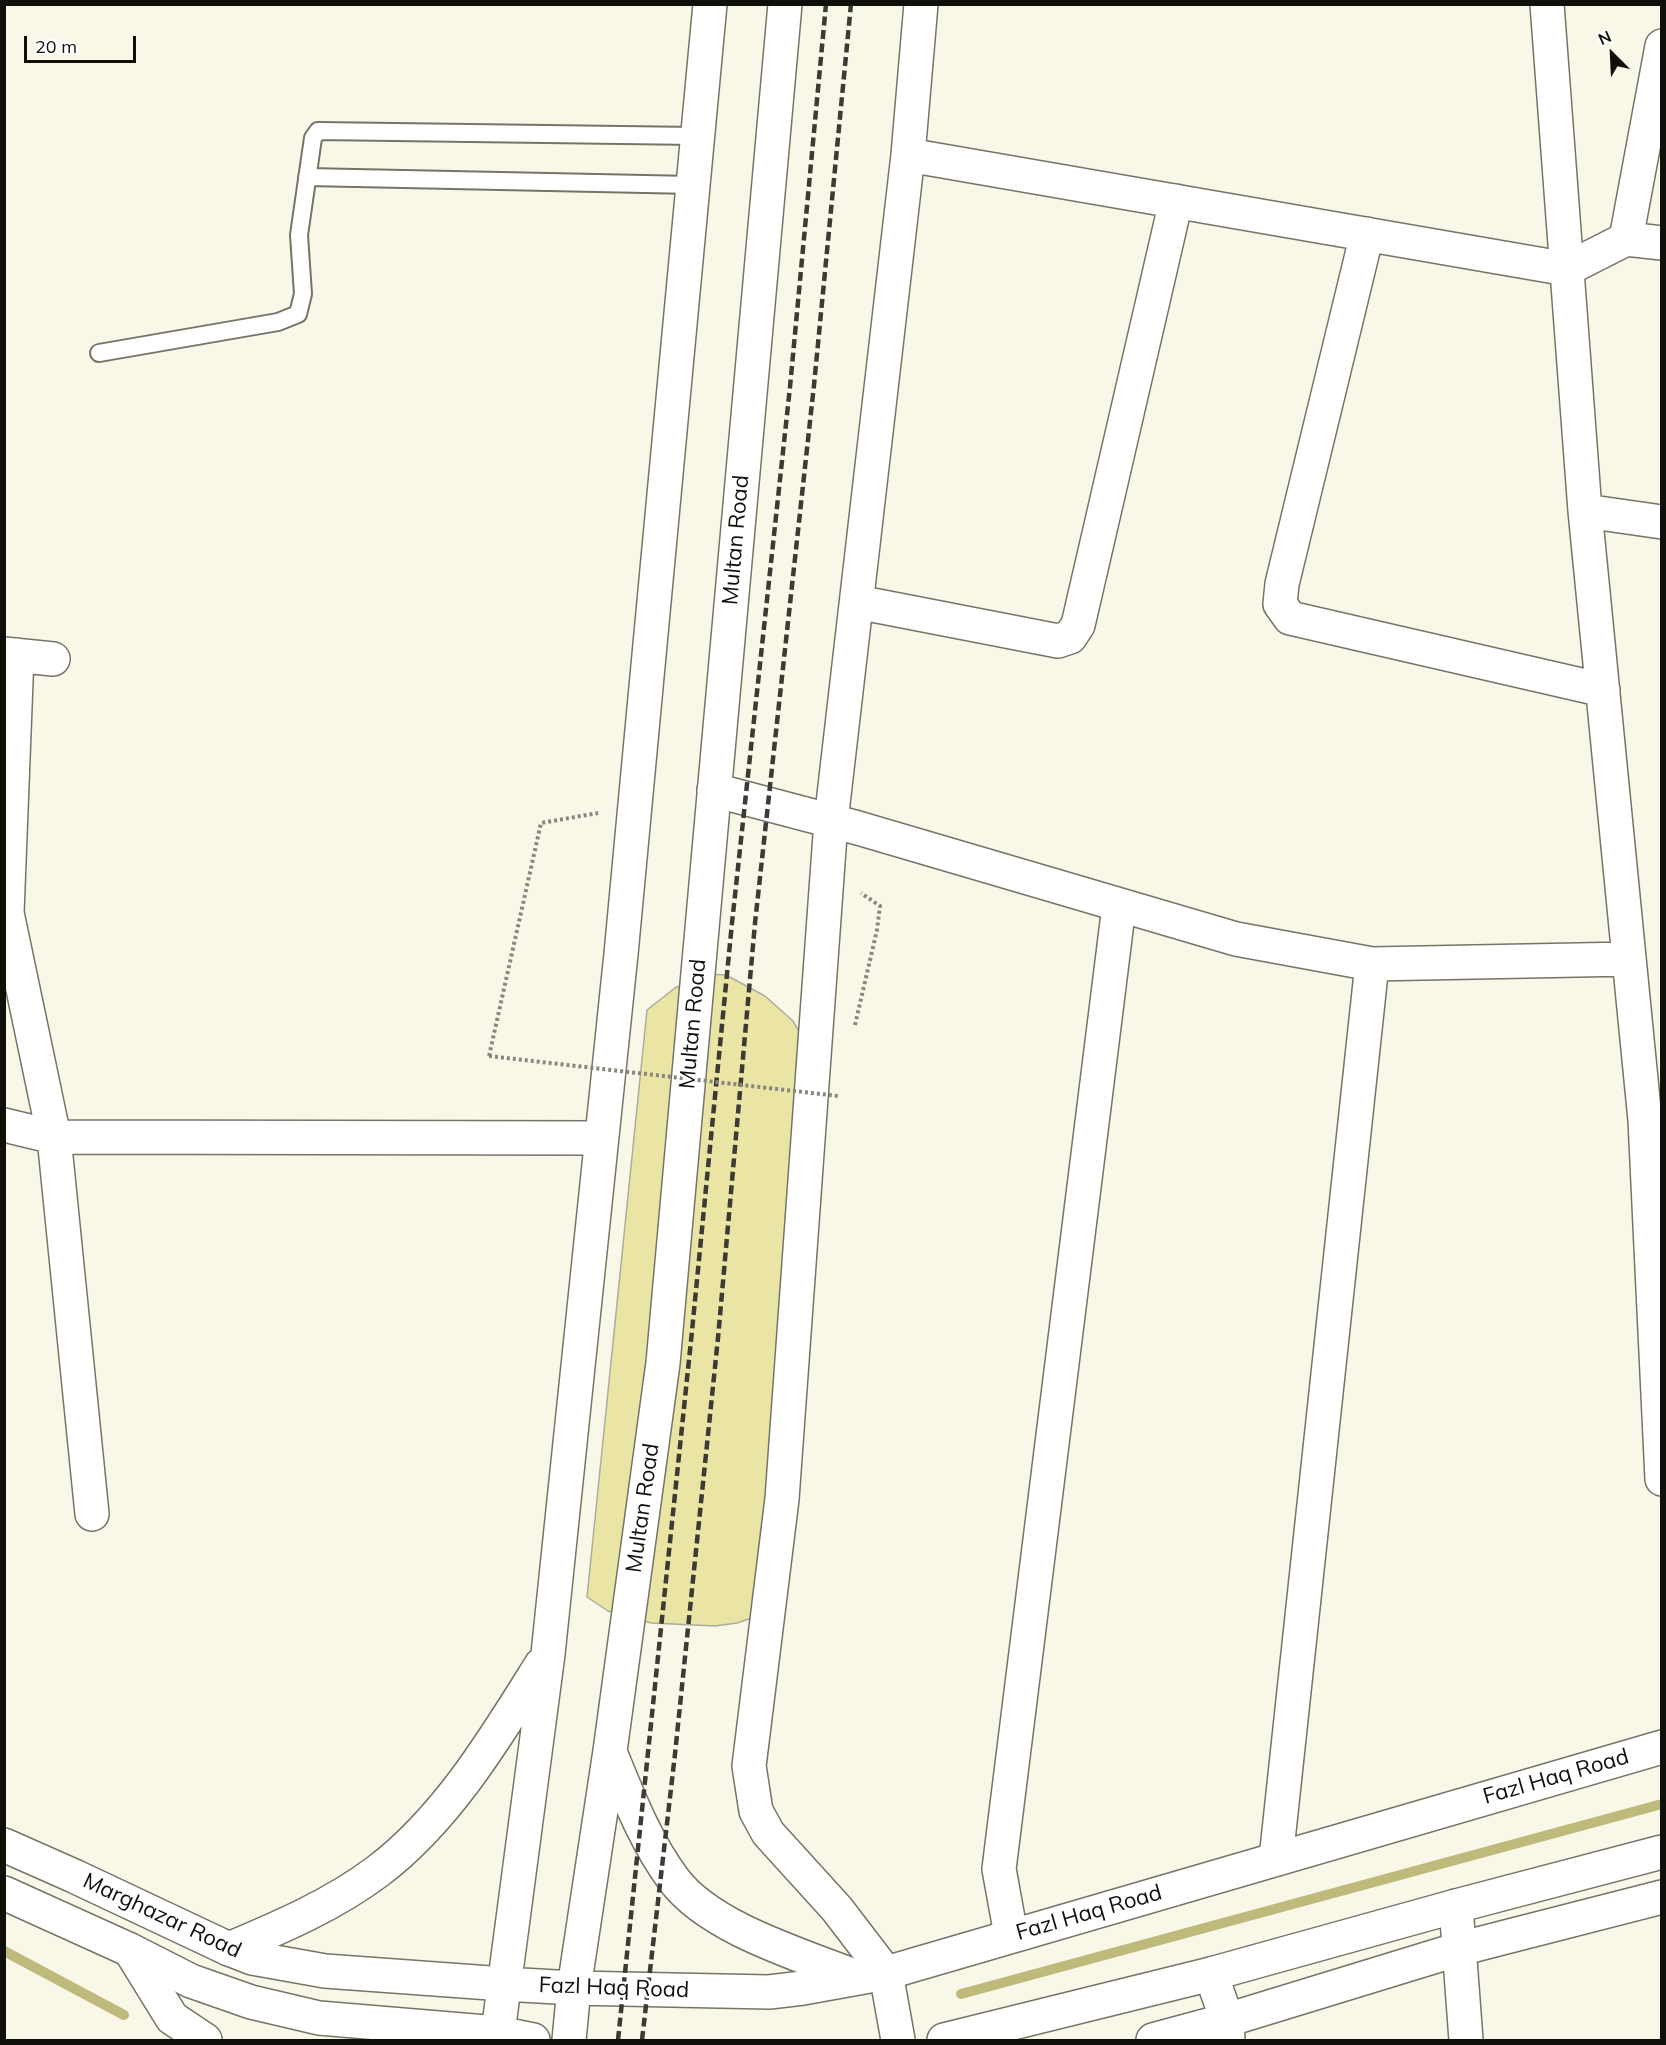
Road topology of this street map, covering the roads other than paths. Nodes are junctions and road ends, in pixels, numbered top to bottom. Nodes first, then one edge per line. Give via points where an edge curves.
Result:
1 (710, 4) edge
2 (784, 4) edge
3 (921, 4) edge
4 (1547, 4) edge
5 (1662, 46) edge
6 (697, 136) junction
7 (908, 155) junction
8 (307, 177) junction
9 (693, 186) junction
10 (1176, 201) junction
11 (1367, 234) junction
12 (1626, 239) junction
13 (1662, 243) edge
14 (1567, 269) junction
15 (99, 352) dead end
16 (1585, 511) junction
17 (1662, 522) edge
18 (857, 602) junction
19 (11, 655) edge
20 (52, 659) dead end
21 (1603, 690) junction
22 (714, 790) junction
23 (831, 821) junction
24 (1119, 906) junction
25 (1629, 959) junction
26 (1372, 964) junction
27 (4, 1125) edge
28 (54, 1137) junction
29 (601, 1138) junction
30 (1662, 1479) edge
31 (92, 1514) dead end
32 (548, 1654) junction
33 (1662, 1747) edge
34 (610, 1751) junction
35 (4, 1845) edge
36 (1662, 1852) edge
37 (1276, 1859) junction
38 (4, 1893) edge
39 (1662, 1897) edge
40 (1456, 1906) junction
41 (1011, 1935) junction
42 (229, 1949) junction
43 (1459, 1949) junction
44 (130, 1950) junction
45 (1211, 1974) junction
46 (872, 1975) junction
47 (504, 1984) junction
48 (574, 1988) junction
49 (1228, 2030) edge
50 (497, 2037) edge
51 (205, 2040) edge
52 (533, 2040) edge
53 (569, 2040) edge
54 (898, 2040) edge
55 (944, 2040) edge
56 (1153, 2040) edge
57 (1466, 2040) edge

1 - 6 street
2 - 22 street, Multan Road
3 - 7 street
4 - 14 street
5 - 12 street
6 - 8 lane via 327,130 318,131 313,138
6 - 9 street
7 - 10 street
7 - 18 street
8 - 9 lane
8 - 15 lane via 298,235 303,294 298,314 278,322
9 - 29 street
10 - 11 street
10 - 18 street via 1078,625 1070,637 1058,640
11 - 14 street
11 - 21 street via 1280,604 1290,618
12 - 13 street
12 - 14 street
14 - 16 street
16 - 17 street
16 - 21 street
18 - 23 street
19 - 20 street
19 - 28 street via 7,913
21 - 25 street
22 - 23 street
22 - 34 street, Multan Road via 663,1363
23 - 24 street
23 - 46 street via 782,1499 749,1766 756,1811 768,1833 837,1909
24 - 26 street via 1236,939
24 - 41 street via 999,1869
25 - 26 street
25 - 30 street via 1645,1120
26 - 37 street
27 - 28 street
28 - 29 street
28 - 31 street
29 - 32 street
32 - 42 street via 460,1787 414,1840 379,1870 328,1903
32 - 47 street
33 - 37 street, Fazl Haq Road
34 - 46 street via 652,1848 675,1882 709,1913 754,1936
34 - 48 street, Multan Road
35 - 42 street, Marghazar Road
36 - 40 street
37 - 41 street, Fazl Haq Road
38 - 44 street, Marghazar Road
39 - 43 street
40 - 43 street
40 - 45 street
41 - 46 street, Fazl Haq Road
42 - 47 street, Marghazar Road via 252,1958 325,1971
43 - 49 street
43 - 57 street
44 - 50 street, Marghazar Road via 191,1981 250,2002 319,2018
44 - 51 street via 172,2018
45 - 49 street
45 - 55 street
46 - 48 street, Fazl Haq Road via 769,1992
46 - 54 street
47 - 48 street, Fazl Haq Road
47 - 50 street
48 - 53 street, Multan Road
49 - 56 street
50 - 52 street

